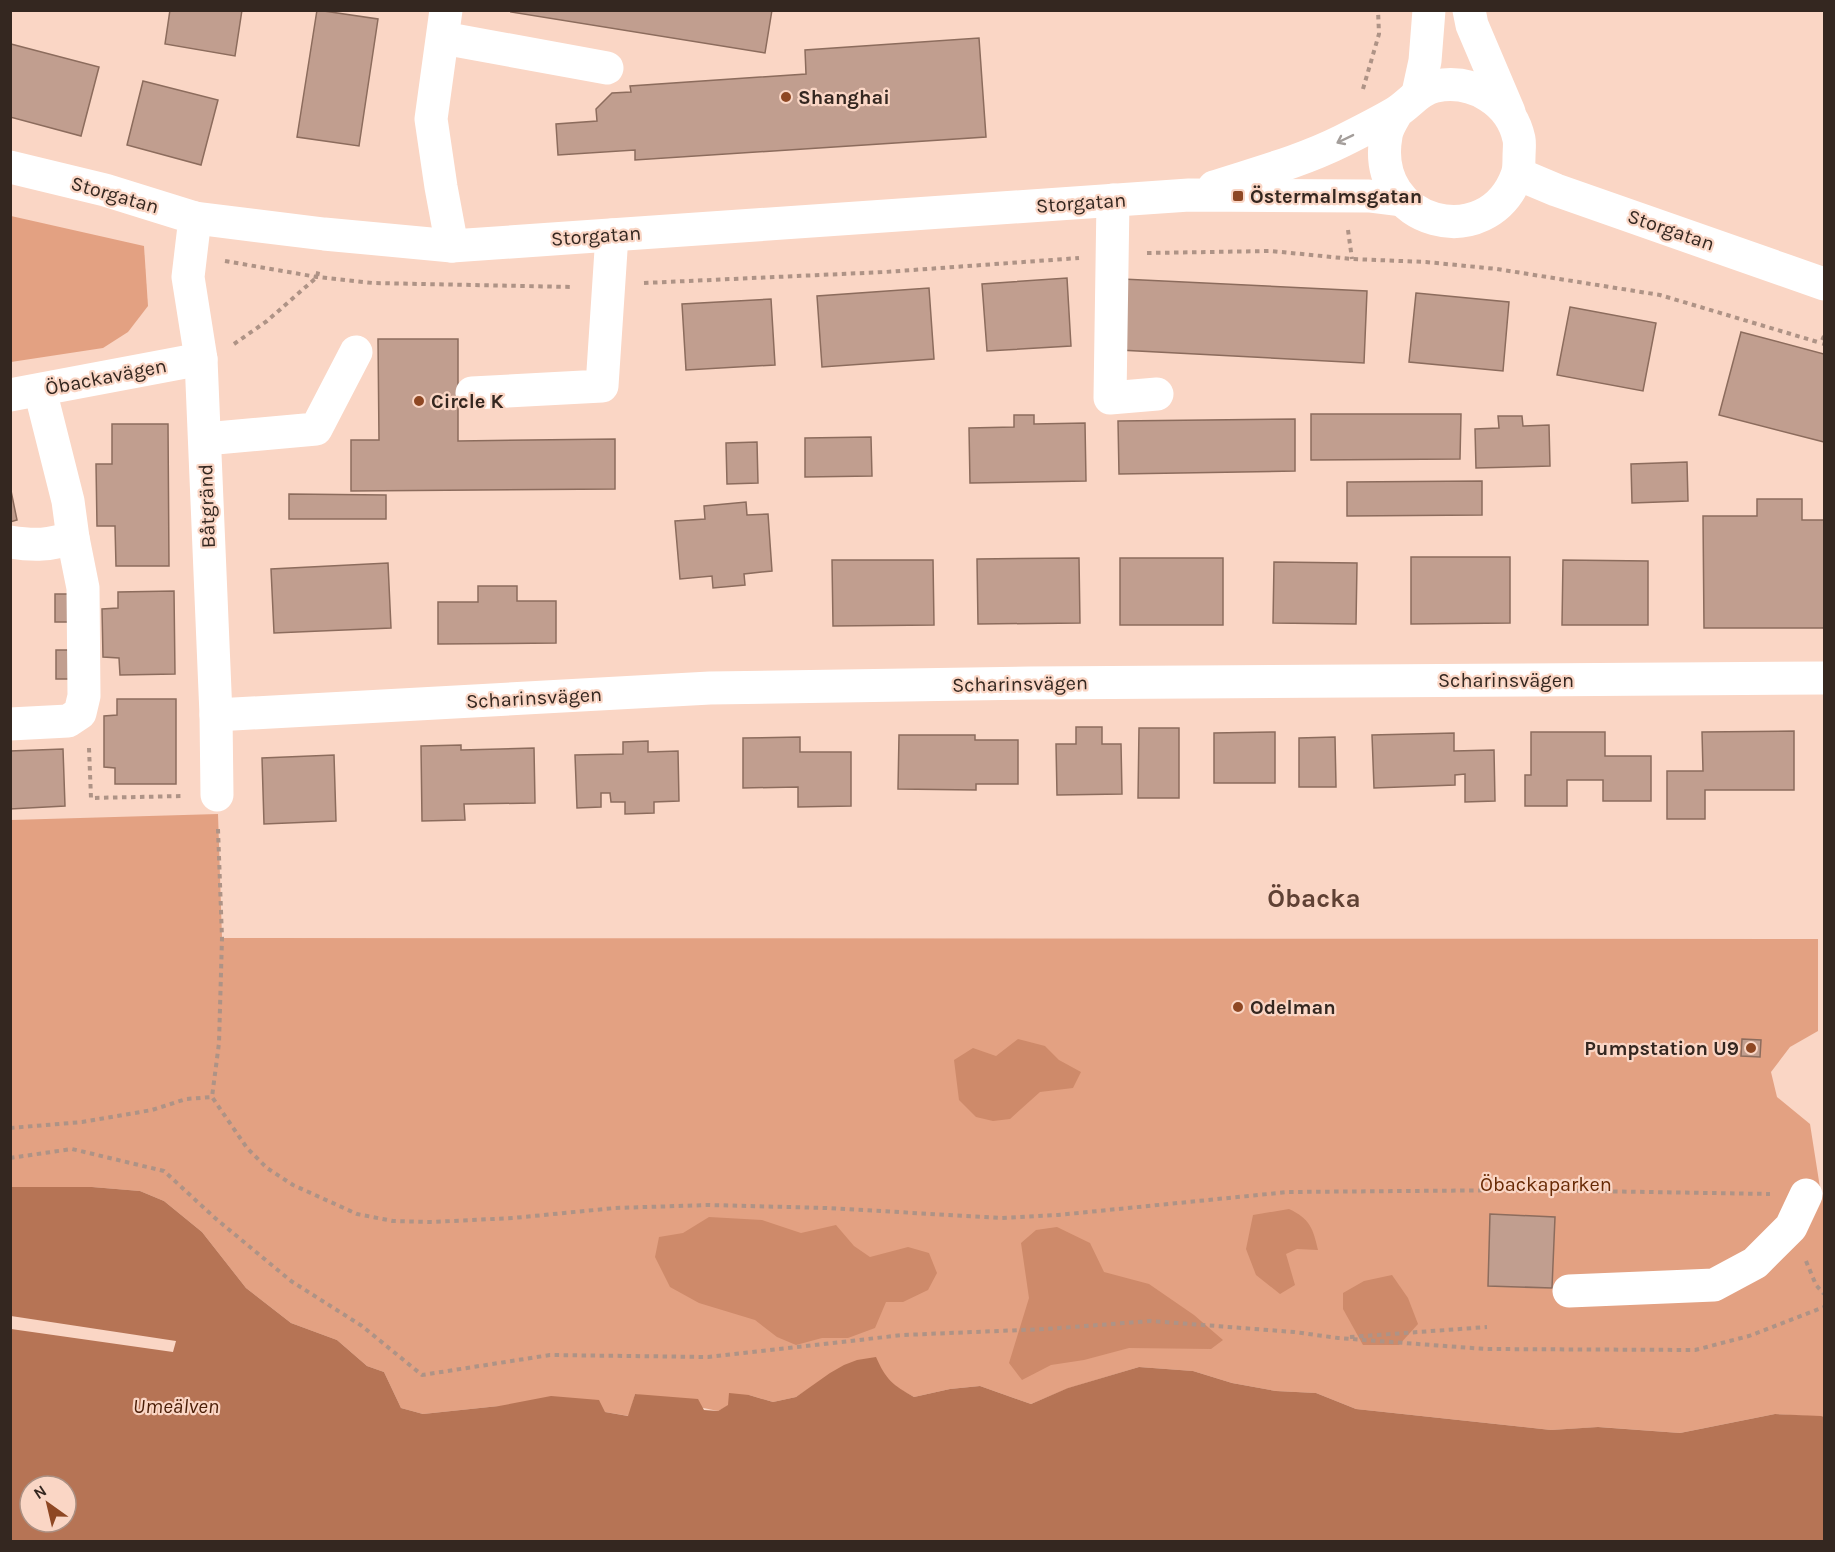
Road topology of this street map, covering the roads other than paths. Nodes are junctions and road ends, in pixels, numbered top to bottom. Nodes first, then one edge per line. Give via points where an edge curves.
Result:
1 (1429, 10) edge
2 (1469, 10) edge
3 (445, 24) edge
4 (607, 68) dead end
5 (1408, 102) junction
6 (1511, 116) junction
7 (10, 167) edge
8 (1518, 174) junction
9 (1189, 195) junction
10 (1113, 200) junction
11 (1401, 200) junction
12 (195, 218) junction
13 (612, 235) junction
14 (452, 246) junction
15 (1824, 284) edge
16 (356, 352) dead end
17 (201, 359) junction
18 (25, 392) edge
19 (472, 393) dead end
20 (1157, 394) dead end
21 (205, 439) junction
22 (73, 538) junction
23 (10, 542) edge
24 (1824, 678) edge
25 (216, 715) junction
26 (10, 724) edge
27 (217, 795) road end
28 (1806, 1195) road end
29 (1569, 1291) dead end

1 - 5 street via 1425,61
2 - 6 street
3 - 4 street
3 - 14 street via 431,119
5 - 6 street, Storgatan via 1435,87 1454,84 1477,89 1496,100
5 -> 9 street, Storgatan via 1339,142
5 - 11 street via 1386,135 1384,164
6 - 8 street, Storgatan via 1520,140
7 - 12 street, Storgatan via 105,190
8 - 11 street, Storgatan via 1503,200 1486,213 1465,221 1446,222 1428,217
8 - 15 street, Storgatan
9 - 10 street, Storgatan
9 - 11 street, Storgatan via 1360,196
10 - 13 street, Storgatan
10 - 20 street via 1110,398
12 - 14 street, Storgatan
12 - 17 street, Båtgränd via 188,278
13 - 14 street, Storgatan
13 - 19 street via 602,387
16 - 21 street via 316,429
17 - 18 street, Öbackavägen
17 - 21 street, Båtgränd
18 - 22 street via 68,501
21 - 25 street, Båtgränd
22 - 23 street via 47,546
22 - 26 street via 83,588 84,696 80,712 68,721
24 - 25 street, Scharinsvägen via 710,688
25 - 27 street, Båtgränd
28 - 29 street via 1791,1227 1755,1263 1714,1286

